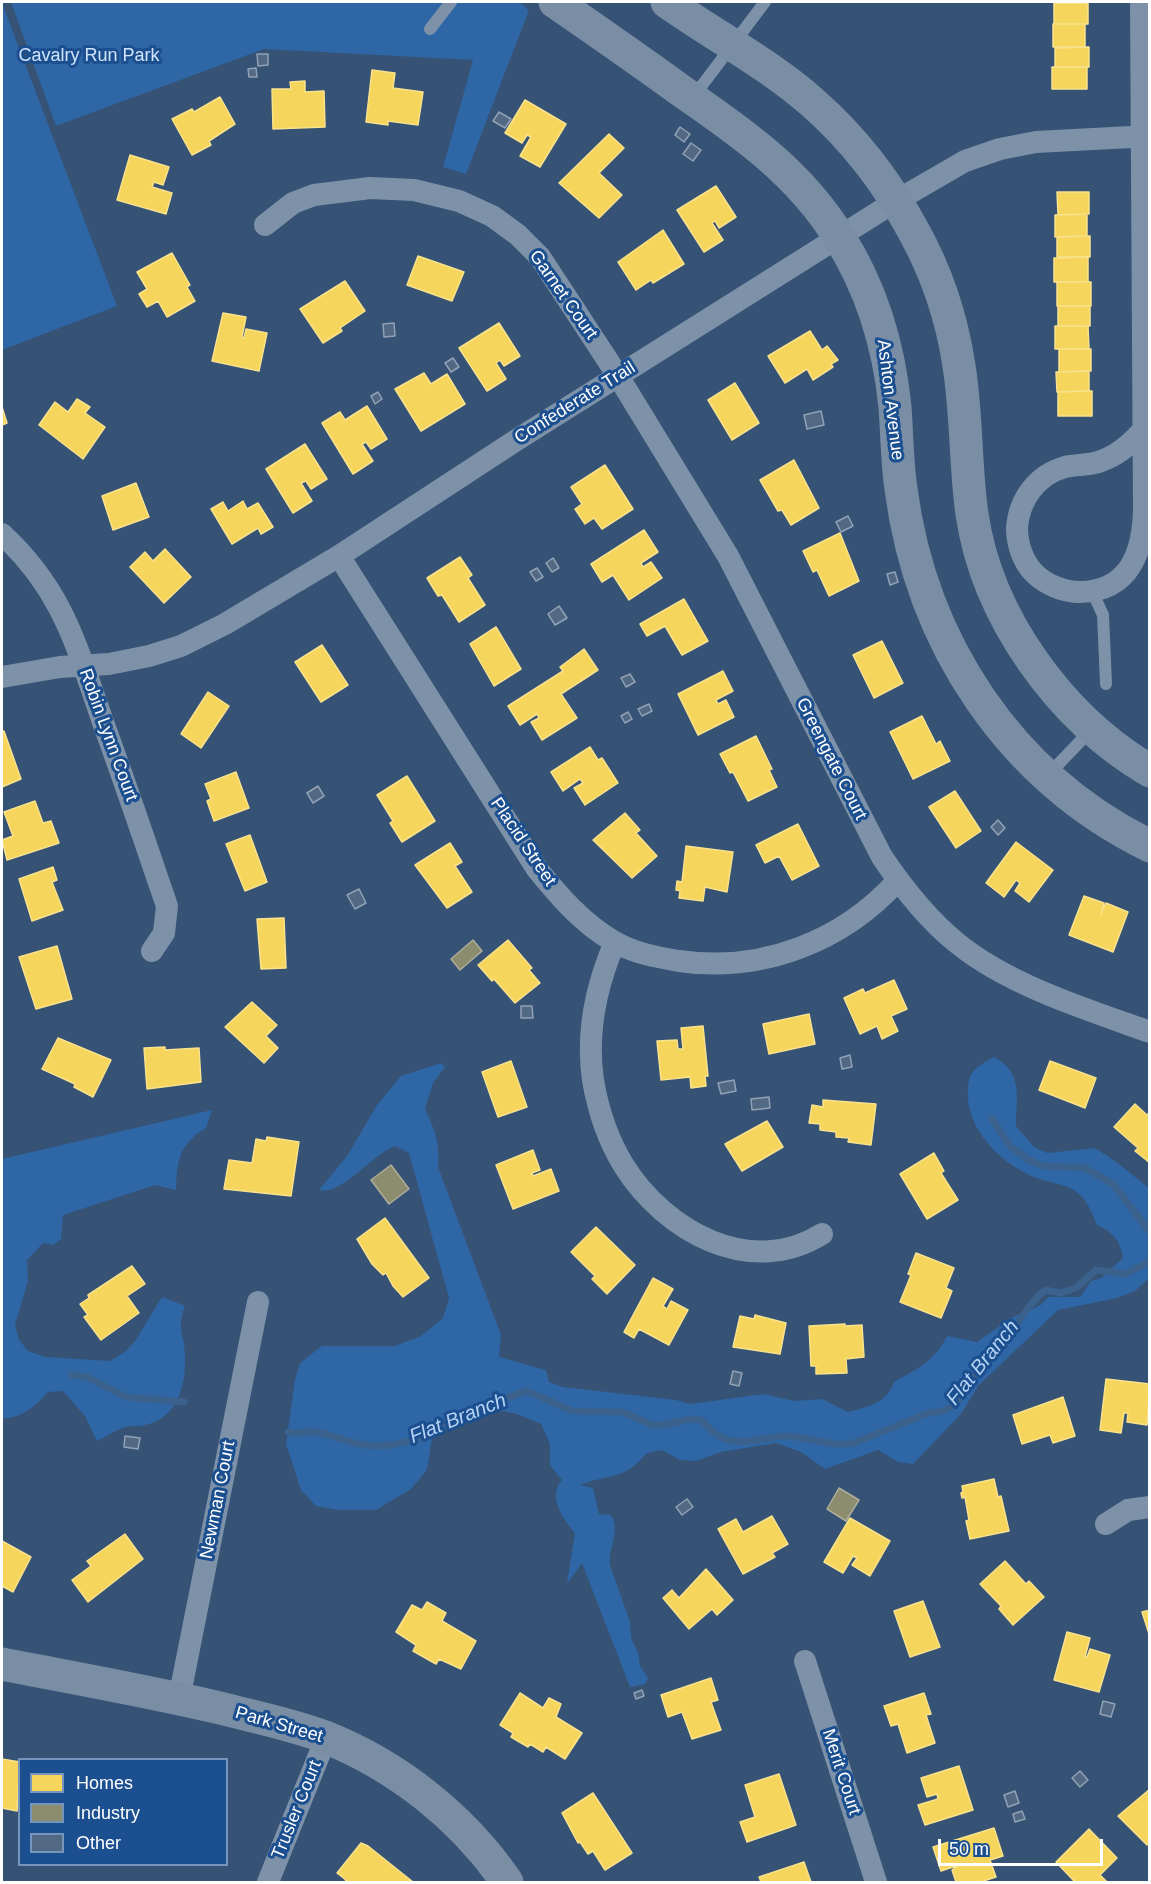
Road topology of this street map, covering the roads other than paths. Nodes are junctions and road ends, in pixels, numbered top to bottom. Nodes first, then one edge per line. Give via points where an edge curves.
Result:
1 (451, 2) edge
2 (555, 2) edge
3 (667, 2) edge
4 (765, 2) edge
5 (1141, 2) edge
6 (430, 29) dead end
7 (732, 46) junction
8 (692, 98) junction
9 (1146, 136) edge
10 (896, 201) junction
11 (265, 225) dead end
12 (839, 237) junction
13 (618, 376) junction
14 (1144, 429) junction
15 (2, 534) edge
16 (339, 556) junction
17 (1092, 591) junction
18 (83, 667) junction
19 (2, 677) edge
20 (1106, 684) dead end
21 (1093, 728) junction
22 (1149, 771) edge
23 (1046, 777) junction
24 (1149, 846) edge
25 (898, 880) junction
26 (615, 942) junction
27 (152, 951) dead end
28 (1149, 1032) edge
29 (822, 1234) dead end
30 (258, 1302) dead end
31 (1149, 1507) edge
32 (1106, 1524) dead end
33 (805, 1661) dead end
34 (2, 1664) edge
35 (179, 1699) junction
36 (326, 1738) junction
37 (268, 1882) edge
38 (507, 1882) edge
39 (876, 1882) edge

1 - 6 lane
2 - 8 street, Ashton Avenue
3 - 7 street
4 - 7 lane
5 - 9 street
7 - 8 lane
7 - 10 street via 811,101 836,124
8 - 12 street, Ashton Avenue via 774,159 812,198
9 - 10 street, Confederate Trail via 1036,142 1000,149 965,161
9 - 14 street
10 - 12 street, Confederate Trail
10 - 21 street via 934,275 949,320 959,366 972,515 989,580 1010,626 1038,667
11 - 13 street, Garnet Court via 293,203 333,191 414,190 459,201 492,216 540,257
12 - 13 street, Confederate Trail
12 - 23 street, Ashton Avenue via 860,275 885,344 900,488 922,588 972,689 993,720
13 - 16 street, Confederate Trail
13 - 25 street, Greengate Court via 728,556 882,857
14 - 17 street via 1142,544 1129,570
14 - 17 street via 1112,456 1089,465 1067,466 1039,481 1018,516 1017,537 1023,557 1035,574 1052,586 1071,592
15 - 18 street, Robin Lynn Court via 45,581 62,611
16 - 18 street, Confederate Trail via 204,636 149,656
16 - 26 street, Placid Street via 537,869 562,899
17 - 20 lane via 1103,615
18 - 19 street, Confederate Trail
18 - 27 street, Robin Lynn Court via 167,906 164,933
21 - 22 street
21 - 23 lane
23 - 24 street, Ashton Avenue via 1084,807
25 - 26 street, Placid Street via 857,917 787,954 720,964 689,962 659,958
25 - 28 street, Greengate Court via 925,912 974,955 1037,989
26 - 29 street via 598,988 591,1044 598,1106 624,1166 668,1215 725,1247 745,1252 788,1251
30 - 35 street, Newman Court
31 - 32 street via 1128,1510
33 - 39 street, Merit Court
34 - 35 street, Park Street
35 - 36 street, Park Street via 288,1724
36 - 37 street, Trusler Court
36 - 38 street, Park Street via 373,1761 418,1790 457,1822

